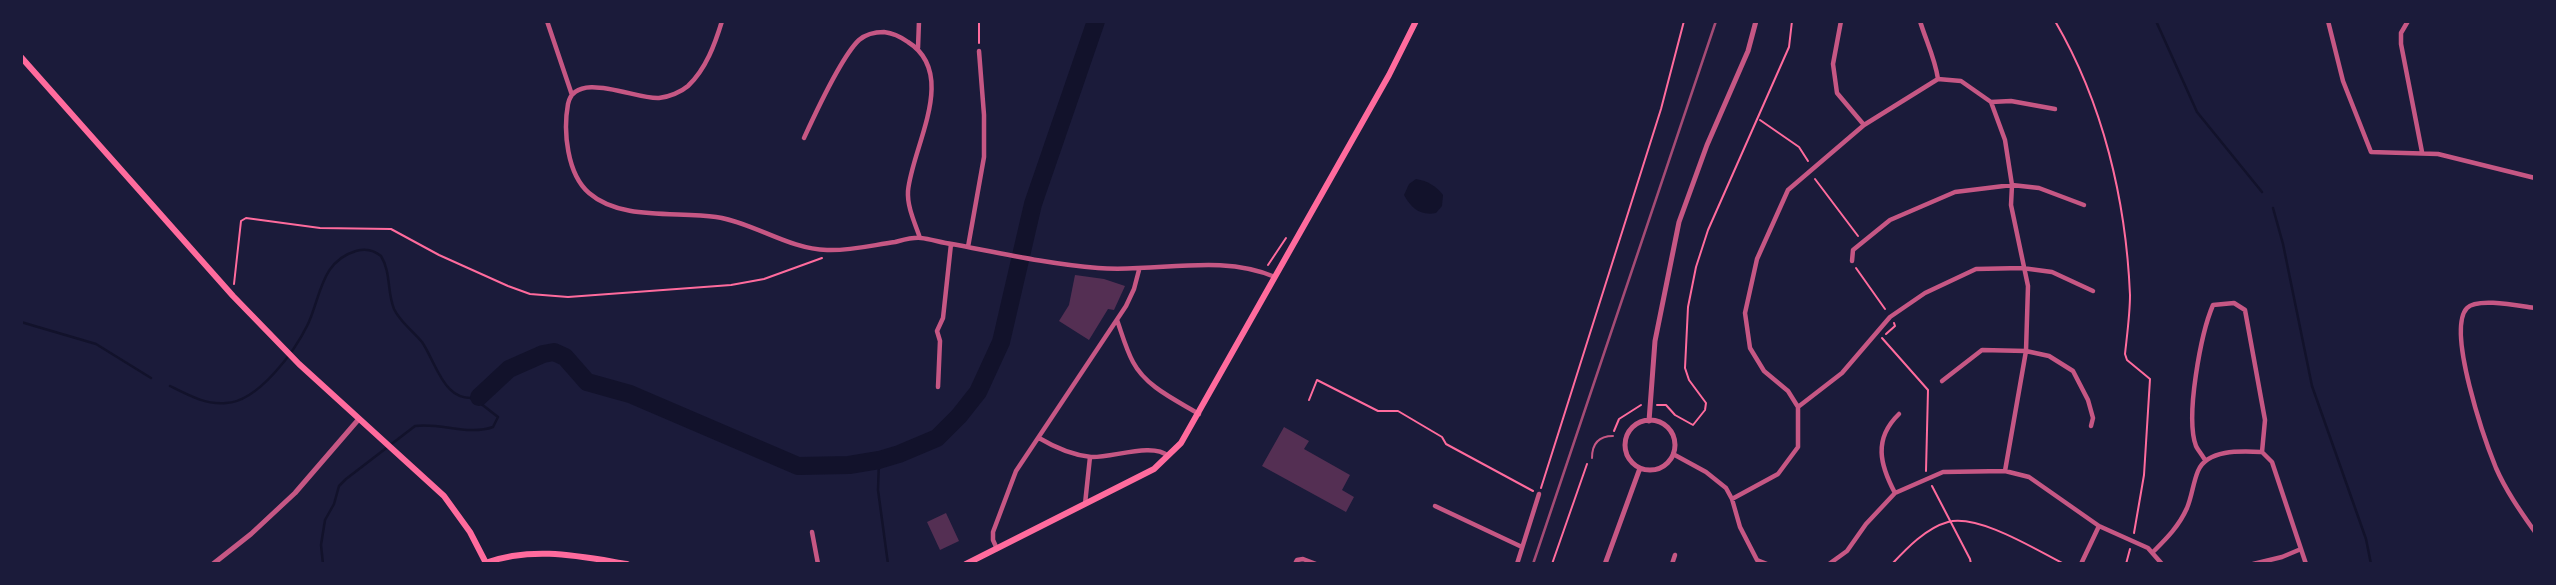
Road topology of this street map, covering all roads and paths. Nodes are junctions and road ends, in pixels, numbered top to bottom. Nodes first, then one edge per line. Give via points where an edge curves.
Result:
1 (547, 21) edge
2 (722, 21) edge
3 (919, 21) edge
4 (979, 21) edge
5 (1416, 21) edge
6 (1684, 21) edge
7 (1756, 21) edge
8 (1793, 21) edge
9 (1841, 21) edge
10 (1920, 21) edge
11 (2055, 21) edge
12 (2328, 21) edge
13 (2408, 21) edge
14 (918, 48) junction
15 (979, 51) joint
16 (21, 57) edge
17 (1938, 79) junction
18 (572, 95) junction
19 (1991, 102) junction
20 (2055, 109) dead end
21 (1864, 125) junction
22 (804, 138) dead end
23 (2422, 152) junction
24 (2535, 178) edge
25 (2012, 185) junction
26 (2084, 205) dead end
27 (920, 238) junction
28 (951, 244) junction
29 (968, 247) junction
30 (835, 250) junction
31 (1852, 261) joint
32 (2022, 268) junction
33 (1139, 270) junction
34 (1276, 278) junction
35 (2093, 291) dead end
36 (233, 296) junction
37 (2535, 308) edge
38 (1890, 317) junction
39 (1117, 319) junction
40 (2026, 351) junction
41 (1942, 381) dead end
42 (938, 387) dead end
43 (1309, 400) dead end
44 (1798, 407) junction
45 (1199, 414) junction
46 (1899, 414) dead end
47 (358, 419) junction
48 (1649, 421) junction
49 (1693, 425) dead end
50 (2091, 426) dead end
51 (1613, 436) dead end
52 (1038, 438) junction
53 (2262, 452) junction
54 (1673, 454) junction
55 (1168, 456) junction
56 (1090, 457) junction
57 (1592, 458) joint
58 (2205, 460) junction
59 (1640, 468) junction
60 (2004, 471) junction
61 (1929, 478) junction
62 (1895, 493) junction
63 (1539, 494) junction
64 (1732, 499) junction
65 (1084, 505) junction
66 (1435, 506) dead end
67 (1950, 521) junction
68 (2099, 526) junction
69 (812, 532) dead end
70 (2535, 532) edge
71 (2133, 540) junction
72 (1522, 547) junction
73 (997, 549) junction
74 (2301, 549) junction
75 (2154, 551) junction
76 (1675, 555) dead end
77 (1755, 562) edge
78 (484, 563) edge
79 (213, 564) edge
80 (627, 564) edge
81 (818, 564) edge
82 (966, 564) edge
83 (1295, 564) edge
84 (1316, 564) edge
85 (1517, 564) edge
86 (1552, 564) edge
87 (1605, 564) edge
88 (1672, 564) edge
89 (1767, 564) edge
90 (1829, 564) edge
91 (1892, 564) edge
92 (1971, 564) edge
93 (2064, 564) edge
94 (2081, 564) edge
95 (2126, 564) edge
96 (2162, 564) edge
97 (2253, 564) edge
98 (2306, 564) edge

1 - 18 street
2 - 18 street via 704,65 688,86 673,94 645,97 596,86
3 - 14 street
4 - 15 path
5 - 34 main road
6 - 63 path via 1657,122
7 - 48 street via 1679,222 1657,328
8 - 49 path via 1789,47 1696,267 1688,307 1685,368 1706,403
9 - 21 street via 1833,64 1837,93
10 - 17 street via 1936,60
11 - 71 path via 2092,97 2110,155 2126,246 2130,298 2127,360 2150,379 2144,475
12 - 23 street via 2343,80 2371,152
13 - 23 street via 2401,44
14 - 22 street via 887,32 860,38
14 - 27 street via 926,59 932,89 908,191
15 - 29 street via 984,157
16 - 36 main road
17 - 19 street via 1961,81
17 - 21 street
18 - 30 street via 567,131 570,160 578,181 590,194 643,214 717,217 804,247
19 - 20 street
19 - 25 street via 2005,140
21 - 44 street via 1788,190 1757,259 1745,313 1750,348 1764,371 1788,391
23 - 24 street
25 - 26 street via 2039,188
25 - 31 street via 1955,192 1890,220 1853,250
25 - 32 street
27 - 28 street
27 - 30 street
28 - 29 street
28 - 42 street via 943,318 937,331
29 - 33 street
30 - 36 path via 764,279 731,285 549,297 508,286 391,229 320,228 246,218 241,220
31 - 38 path
32 - 35 street via 2052,272
32 - 38 street via 1976,269 1925,293
32 - 40 street via 2028,286
33 - 34 street via 1240,265
33 - 39 street
34 - 45 main road
36 - 47 main road
37 - 70 street via 2487,302 2470,305 2461,319 2460,334 2478,420 2497,470
38 - 44 street via 1842,373
38 - 61 path via 1895,326 1881,339 1928,390
39 - 45 street via 1133,363 1144,378
39 - 52 street
40 - 41 street via 1982,350
40 - 50 street via 2049,355 2073,371 2088,400
40 - 60 street
43 - 63 path via 1317,380 1378,411 1398,411 1442,437 1446,444
44 - 64 street via 1798,447 1778,474
45 - 55 main road
46 - 62 street via 1882,440 1883,472
47 - 78 main road via 444,496 470,532
47 - 79 street via 295,493
48 - 54 street via 1662,424 1672,434
48 - 59 street via 1634,426 1626,438 1627,456
51 - 57 lane via 1596,442
52 - 56 street via 1055,448
52 - 73 street via 1016,471 995,525
53 - 58 street via 2213,455
53 - 58 street via 2264,420 2245,310 2234,303 2213,305 2204,323 2192,401 2195,445
53 - 74 street via 2272,462
54 - 59 street via 1660,468
54 - 64 street via 1706,472
55 - 56 street via 1152,450
55 - 65 main road via 1154,469
56 - 65 street
57 - 86 path via 1582,474
58 - 75 street via 2176,527
59 - 87 street
60 - 61 street via 1943,472
60 - 68 street via 2029,477
61 - 62 street
61 - 67 path
62 - 90 street via 1847,551
63 - 72 street
64 - 77 street
65 - 73 main road
66 - 72 street
67 - 91 path via 1925,534
67 - 92 path
67 - 93 path via 1997,531
68 - 71 street
68 - 94 street
69 - 81 street
71 - 75 street
71 - 95 path
72 - 85 street
73 - 82 main road
74 - 97 street
74 - 98 street
75 - 96 street
76 - 88 street
77 - 89 street
78 - 80 main road via 531,552
83 - 84 street via 1303,559

